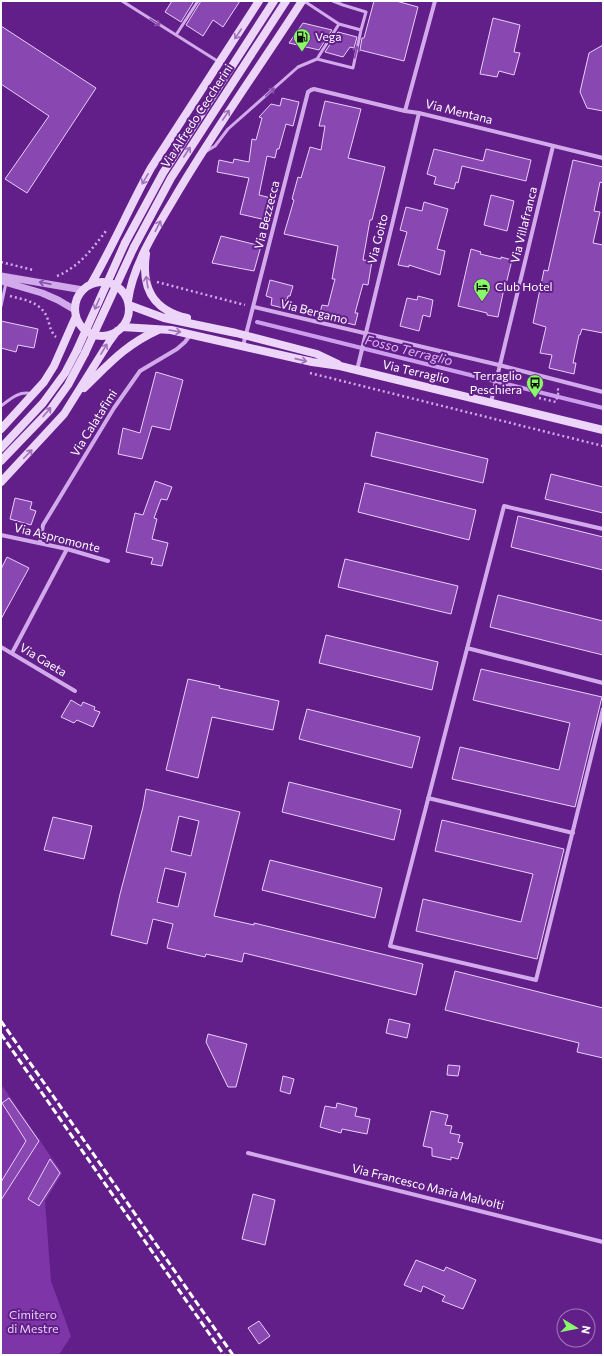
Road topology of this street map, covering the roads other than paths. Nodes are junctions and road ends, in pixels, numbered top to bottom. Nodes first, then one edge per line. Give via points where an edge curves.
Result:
1 (122, 1) edge
2 (198, 1) edge
3 (259, 1) edge
4 (274, 1) edge
5 (286, 1) edge
6 (302, 1) edge
7 (333, 1) edge
8 (345, 1) edge
9 (435, 1) edge
10 (343, 5) junction
11 (339, 24) junction
12 (361, 30) junction
13 (176, 35) junction
14 (317, 60) junction
15 (219, 62) junction
16 (311, 90) joint
17 (405, 111) junction
18 (419, 113) junction
19 (554, 146) junction
20 (200, 155) junction
21 (603, 158) edge
22 (148, 247) junction
23 (1, 276) edge
24 (4, 282) edge
25 (91, 284) junction
26 (83, 290) junction
27 (128, 303) junction
28 (1, 306) edge
29 (254, 307) junction
30 (76, 313) junction
31 (120, 329) junction
32 (160, 329) junction
33 (236, 333) junction
34 (191, 334) junction
35 (365, 334) junction
36 (246, 336) junction
37 (243, 346) junction
38 (500, 365) junction
39 (340, 366) junction
40 (357, 370) junction
41 (603, 392) edge
42 (34, 394) junction
43 (76, 398) junction
44 (491, 402) junction
45 (1, 406) edge
46 (1, 429) edge
47 (603, 430) edge
48 (1, 448) edge
49 (1, 461) edge
50 (1, 482) edge
51 (603, 529) edge
52 (1, 534) edge
53 (40, 542) junction
54 (67, 548) junction
55 (108, 561) dead end
56 (1, 647) edge
57 (467, 648) junction
58 (12, 653) junction
59 (603, 683) edge
60 (75, 691) dead end
61 (603, 709) edge
62 (428, 798) junction
63 (573, 833) junction
64 (248, 1153) dead end
65 (603, 1242) edge

1 -> 13 lane
2 - 13 lane
3 -> 15 main road
4 -> 48 main road, Via Alfredo Ceccherini, bridge via 163,173 125,243 65,373 43,403
49 -> 5 main road, Via Alfredo Ceccherini, bridge via 50,410 68,385 167,184
6 - 11 lane
20 -> 6 main road
7 - 10 lane
8 - 10 lane
9 - 17 street
10 - 12 lane via 366,12
11 - 12 lane
11 - 14 lane
14 -> 12 lane via 353,68
13 - 15 lane
20 -> 14 lane via 215,146 228,130 298,67
15 -> 25 main road via 151,168
16 - 17 street, Via Mentana
16 - 29 street, Via Bezzecca via 308,92
17 - 18 street, Via Mentana
18 - 19 street, Via Mentana
18 - 35 street, Via Goito
19 - 21 street, Via Mentana
19 - 38 street, Via Villafranca
22 -> 20 main road
22 - 27 main road via 129,290
33 -> 22 main road via 223,326 172,313 154,300 146,282
26 -> 23 street
24 - 28 lane
24 - 30 street via 42,293 58,300
25 - 26 main road
25 - 27 main road via 113,284 125,294
26 - 30 main road via 77,299
27 - 31 main road via 128,317
27 - 33 main road, Via Terraglio via 164,318
29 - 35 street, Via Bergamo
29 - 36 street, Via Bezzecca
30 - 31 main road via 82,327 93,334 105,336
30 - 42 main road via 54,366
31 - 32 main road, Via Terraglio
43 -> 31 main road via 109,342
32 -> 34 main road, Via Terraglio
32 - 43 main road via 128,346
33 - 36 main road, Via Terraglio
34 - 37 main road, Via Terraglio
34 - 53 street, Via Calatafimi via 177,349 140,371 114,408 43,525
35 - 38 street, Via Bergamo
35 - 40 street, Via Goito
36 - 37 street, Via Bezzecca
36 - 39 main road, Via Terraglio via 317,354
37 -> 39 main road, Via Terraglio
38 - 41 street, Via Bergamo
38 - 44 street, Via Villafranca
39 - 40 main road, Via Terraglio
40 - 44 main road, Via Terraglio
42 - 45 lane via 18,394
42 - 46 main road
50 -> 43 main road via 52,428
44 - 47 main road, Via Terraglio
51 - 57 street via 504,506
52 - 53 street, Via Aspromonte
53 - 54 street, Via Aspromonte
54 - 55 street, Via Aspromonte
54 - 58 street
56 - 58 street, Via Gaeta
57 - 59 street
57 - 62 street
58 - 60 street, Via Gaeta
61 - 63 street
62 - 63 street
62 - 63 street via 390,946 536,980
64 - 65 street, Via Francesco Maria Malvolti

